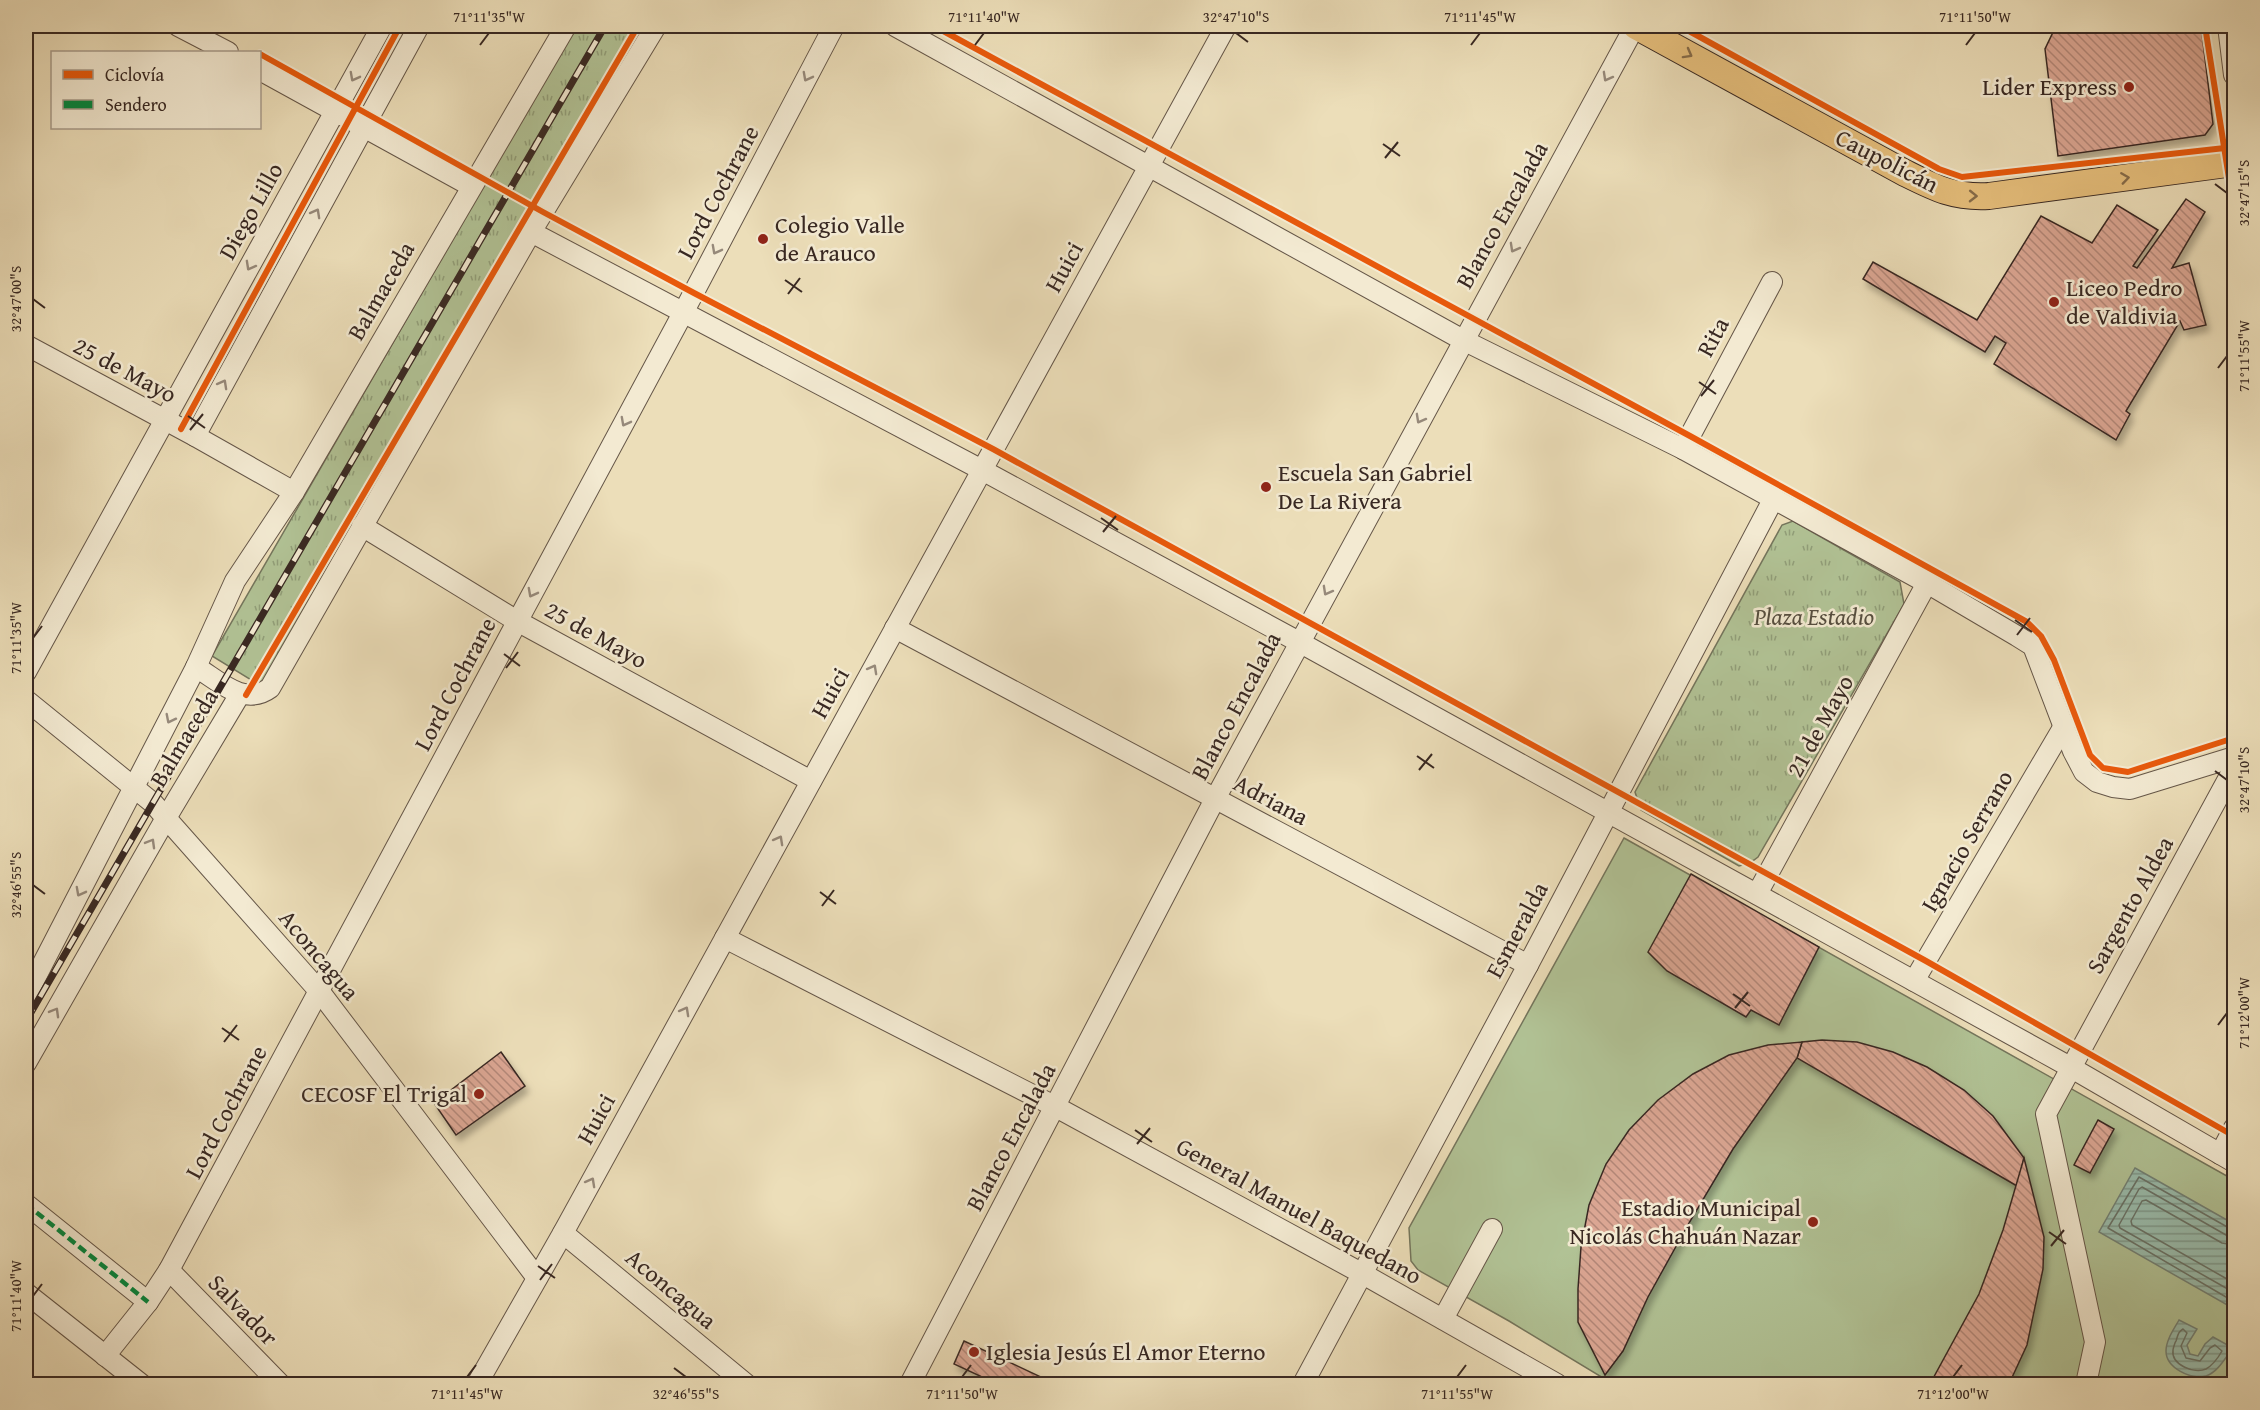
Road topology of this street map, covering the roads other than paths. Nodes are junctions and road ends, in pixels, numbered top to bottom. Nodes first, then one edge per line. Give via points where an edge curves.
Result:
1 (178, 26) edge
2 (382, 26) edge
3 (419, 26) edge
4 (566, 26) edge
5 (656, 26) edge
6 (834, 26) edge
7 (895, 26) edge
8 (1226, 26) edge
9 (1636, 26) edge
10 (2228, 26) edge
11 (226, 51) edge
12 (261, 71) edge
13 (2235, 75) edge
14 (336, 112) junction
15 (363, 127) junction
16 (2235, 163) edge
17 (1149, 166) junction
18 (471, 186) junction
19 (531, 232) junction
20 (1772, 282) dead end
21 (683, 313) junction
22 (1463, 340) junction
23 (26, 345) edge
24 (164, 421) junction
25 (195, 436) junction
26 (1683, 449) junction
27 (982, 470) junction
28 (294, 492) junction
29 (1774, 498) junction
30 (362, 526) junction
31 (1927, 584) junction
32 (517, 621) junction
33 (895, 628) junction
34 (1299, 642) junction
35 (196, 667) junction
36 (26, 672) edge
37 (240, 694) junction
38 (26, 700) edge
39 (2064, 726) junction
40 (2235, 757) edge
41 (2235, 768) edge
42 (811, 781) junction
43 (134, 789) junction
44 (1215, 799) junction
45 (1607, 813) junction
46 (166, 818) junction
47 (1757, 894) junction
48 (725, 938) junction
49 (1528, 965) junction
50 (1914, 981) junction
51 (320, 992) junction
52 (26, 996) edge
53 (26, 1063) edge
54 (2070, 1067) junction
55 (1056, 1107) junction
56 (2235, 1128) edge
57 (2227, 1159) edge
58 (26, 1204) edge
59 (1492, 1229) dead end
60 (563, 1233) junction
61 (169, 1270) junction
62 (1363, 1274) junction
63 (537, 1278) junction
64 (26, 1293) edge
65 (148, 1302) junction
66 (1443, 1320) junction
67 (105, 1356) junction
68 (141, 1384) edge
69 (280, 1384) edge
70 (477, 1384) edge
71 (746, 1384) edge
72 (910, 1384) edge
73 (1303, 1384) edge
74 (1557, 1384) edge
75 (2085, 1384) edge

1 - 11 street
2 -> 14 street, Diego Lillo
3 - 15 street
4 - 18 street, Balmaceda
5 - 19 street, Balmaceda
6 -> 21 street, Lord Cochrane
7 - 17 street
8 - 17 street, Huici
9 -> 16 main road, Caupolicán via 1905,173 1960,196 1989,196
9 -> 22 street, Blanco Encalada
10 - 13 street
12 - 14 street
14 - 15 street
14 -> 24 street, Diego Lillo
15 - 18 street
25 -> 15 street
17 - 22 street
17 - 27 street, Huici
18 - 28 street, Balmaceda
19 - 21 street
19 - 30 street, Balmaceda
20 - 26 street, Rita
21 - 27 street
21 -> 32 street, Lord Cochrane
22 - 26 street
22 -> 34 street, Blanco Encalada
23 - 24 street, 25 de Mayo
24 - 25 street, 25 de Mayo
24 - 36 street, Diego Lillo
25 - 28 street, 25 de Mayo
26 - 29 street
27 - 33 street, Huici
27 - 34 street
28 - 35 street, Balmaceda via 235,581
29 - 31 street
29 - 45 street, Esmeralda
30 - 32 street, 25 de Mayo
30 - 37 street, Balmaceda via 270,688 261,695
31 - 39 street via 2033,646
31 - 47 street, 21 de Mayo
32 - 42 street, 25 de Mayo
32 - 51 street, Lord Cochrane
42 -> 33 street, Huici
33 - 44 street, Adriana
34 - 44 street, Blanco Encalada
34 - 45 street
35 - 37 street
35 -> 43 street, Balmaceda
37 - 46 street, Balmaceda
38 - 43 street, Aconcagua
39 - 40 street via 2084,772 2113,787 2130,789
39 - 50 street, Ignacio Serrano
41 - 54 street, Sargento Aldea
48 -> 42 street, Huici
43 - 46 street, Aconcagua
43 -> 52 street, Balmaceda
44 - 49 street, Adriana
44 - 55 street, Blanco Encalada
45 - 47 street
45 - 49 street, Esmeralda
46 - 51 street, Aconcagua
53 -> 46 street, Balmaceda
47 - 50 street
48 - 55 street, General Manuel Baquedano
60 -> 48 street, Huici
49 - 62 street, Esmeralda
50 - 54 street
51 - 61 street, Lord Cochrane
51 - 63 street, Aconcagua
54 - 57 street
54 - 75 street, Sargento Aldea via 2046,1114 2095,1342
55 - 62 street, General Manuel Baquedano
55 - 72 street, Blanco Encalada
56 - 57 street
58 - 65 street
59 - 66 street
60 - 63 street, Huici
60 - 71 street, Aconcagua
61 - 65 street, Lord Cochrane
61 - 69 street, Salvador
62 - 66 street, General Manuel Baquedano
62 - 73 street, Esmeralda
63 - 70 street, Huici
64 - 67 street
65 - 67 street, Lord Cochrane
66 - 74 street, General Manuel Baquedano
67 - 68 street

